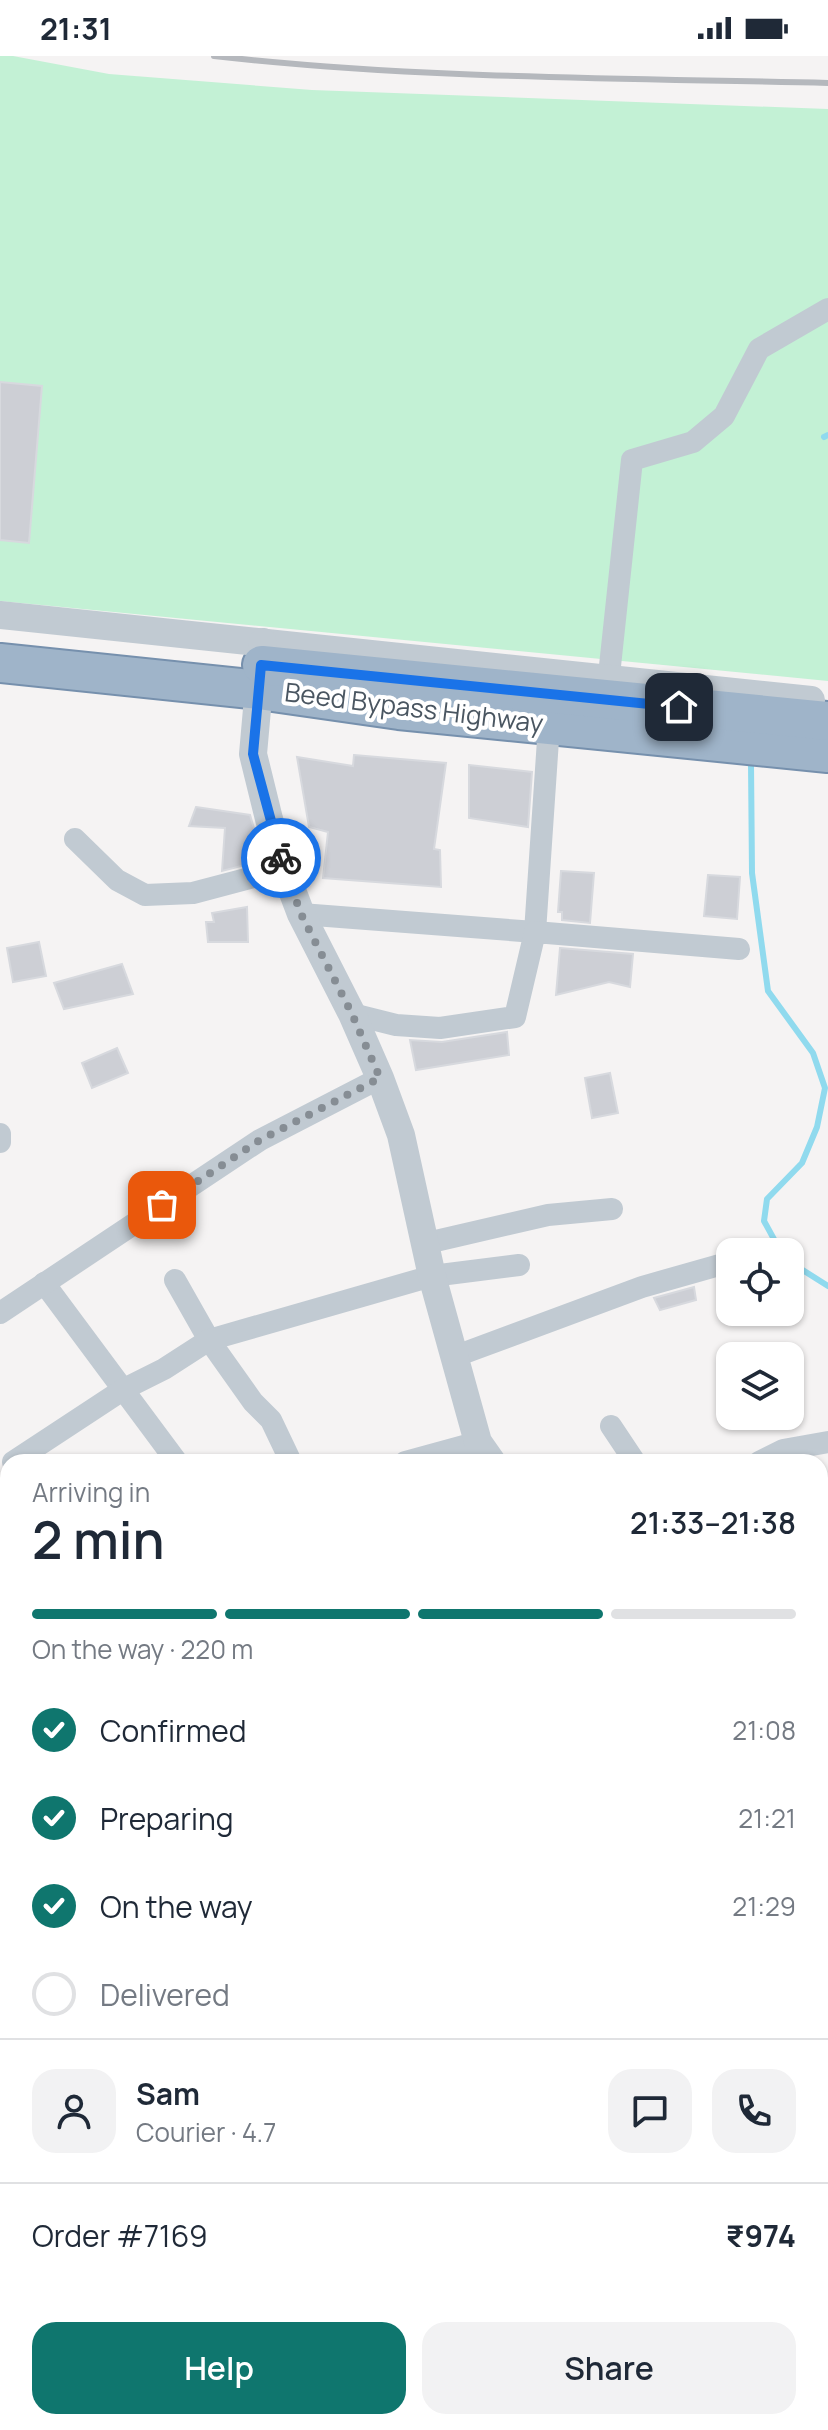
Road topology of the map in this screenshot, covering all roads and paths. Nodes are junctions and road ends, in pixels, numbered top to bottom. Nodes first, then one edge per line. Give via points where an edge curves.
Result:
1 (828, 309) edge
2 (0, 615) edge
3 (0, 640) edge
4 (0, 663) edge
5 (260, 676) junction
6 (0, 681) edge
7 (607, 690) junction
8 (704, 699) junction
9 (828, 702) edge
10 (828, 721) edge
11 (549, 732) junction
12 (828, 753) edge
13 (828, 766) edge
14 (75, 839) dead end
15 (284, 869) junction
16 (301, 914) junction
17 (535, 932) junction
18 (739, 949) dead end
19 (352, 1014) junction
20 (380, 1078) junction
21 (0, 1134) edge
22 (0, 1142) edge
23 (612, 1209) dead end
24 (427, 1243) junction
25 (519, 1265) dead end
26 (716, 1266) edge
27 (432, 1276) junction
28 (175, 1280) dead end
29 (44, 1283) junction
30 (0, 1313) edge
31 (209, 1340) junction
32 (456, 1356) junction
33 (124, 1389) junction
34 (611, 1426) dead end
35 (814, 1450) edge
36 (485, 1452) edge
37 (25, 1454) edge
38 (171, 1454) edge
39 (287, 1454) edge
40 (630, 1454) edge
41 (775, 1454) edge
42 (681, 2430) edge
43 (688, 2430) edge

1 - 7 street via 759,349 724,416 693,442 632,460
2 - 5 street
3 - 5 highway, Beed Bypass Highway
4 - 5 highway, Beed Bypass Highway
5 - 6 street
5 - 7 highway, Beed Bypass Highway
5 - 11 highway, Beed Bypass Highway via 399,710
5 - 15 street via 253,754
7 - 8 highway, Beed Bypass Highway
8 - 9 street
8 - 10 highway, Beed Bypass Highway
11 - 12 highway, Beed Bypass Highway
11 - 13 street
11 - 17 street
14 - 15 street via 117,880 145,895 193,893
15 - 16 street
16 - 17 street
16 - 19 street
17 - 18 street
17 - 19 street via 515,1017 440,1028
19 - 20 street
20 - 24 street via 401,1135
20 - 29 street via 260,1140
21 - 22 street
23 - 24 street via 548,1215
24 - 27 street
25 - 27 street
26 - 32 street via 642,1287
27 - 31 street
27 - 32 street
28 - 31 street
29 - 30 street
29 - 33 street
31 - 33 street
31 - 39 street via 271,1420
32 - 36 street
33 - 37 street
33 - 38 street
34 - 40 street
35 - 41 street
42 - 43 street

